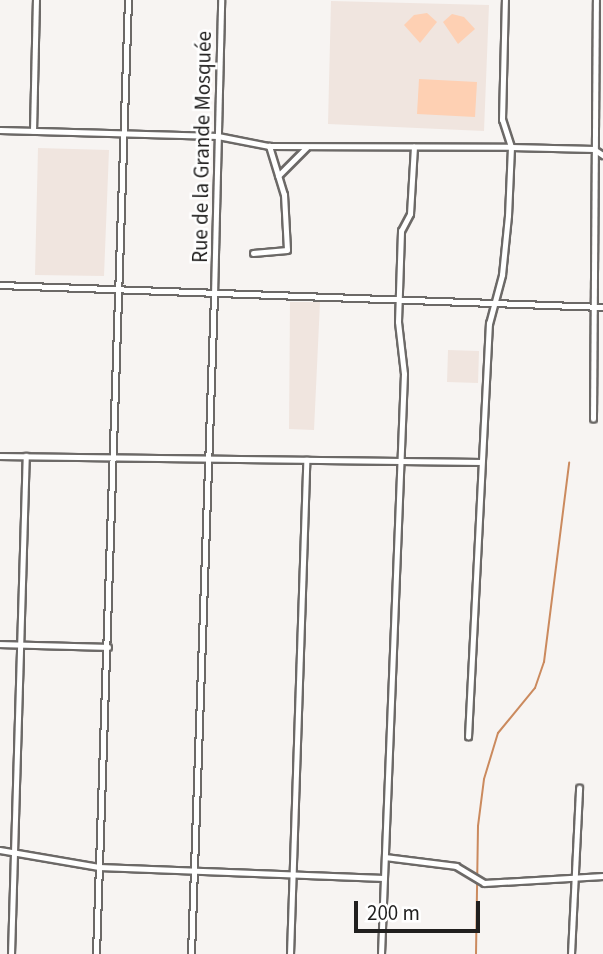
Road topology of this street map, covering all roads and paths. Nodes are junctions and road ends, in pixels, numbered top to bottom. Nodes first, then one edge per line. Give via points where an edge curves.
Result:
1 (36, 0) edge
2 (128, 0) edge
3 (221, 0) edge
4 (505, 0) edge
5 (596, 0) edge
6 (0, 130) edge
7 (33, 131) junction
8 (124, 135) junction
9 (218, 136) junction
10 (269, 146) junction
11 (511, 146) junction
12 (307, 147) junction
13 (414, 147) junction
14 (594, 149) junction
15 (603, 155) edge
16 (278, 177) junction
17 (253, 253) dead end
18 (0, 285) edge
19 (121, 292) junction
20 (214, 295) junction
21 (398, 300) junction
22 (491, 304) junction
23 (591, 306) junction
24 (603, 307) edge
25 (593, 419) dead end
26 (0, 456) edge
27 (26, 456) junction
28 (115, 457) junction
29 (208, 458) junction
30 (306, 460) junction
31 (397, 461) junction
32 (479, 462) junction
33 (0, 644) edge
34 (22, 644) junction
35 (108, 647) junction
36 (468, 737) dead end
37 (579, 788) dead end
38 (0, 849) edge
39 (14, 851) junction
40 (385, 857) junction
41 (99, 867) junction
42 (193, 871) junction
43 (292, 872) junction
44 (575, 875) junction
45 (603, 876) edge
46 (384, 878) junction
47 (12, 954) edge
48 (96, 954) edge
49 (191, 954) edge
50 (289, 954) edge
51 (381, 954) edge
52 (571, 954) edge

1 - 7 street
2 - 8 street
3 - 9 street, Rue de la Grande Mosquée
4 - 11 street via 502,120
5 - 14 street
6 - 7 street
7 - 8 street
8 - 9 street
8 - 19 street
9 - 10 street
9 - 20 street, Rue de la Grande Mosquée
10 - 12 street
10 - 16 street
11 - 13 street
11 - 14 street
11 - 22 street via 502,275
12 - 13 street
12 - 16 street
13 - 21 street via 410,214 401,231
14 - 15 street
14 - 23 street
16 - 17 street via 284,195 287,250
18 - 19 street
19 - 20 street
19 - 28 street
20 - 21 street
20 - 29 street
21 - 22 street
21 - 31 street via 404,374
22 - 23 street
22 - 32 street
23 - 24 street
23 - 25 street
26 - 27 street
27 - 28 street
27 - 34 street
28 - 29 street
28 - 35 street
29 - 30 street
29 - 42 street
30 - 31 street
30 - 43 street
31 - 32 street
31 - 40 street
32 - 36 street
33 - 34 street
34 - 35 street
34 - 39 street
35 - 41 street
37 - 44 street
38 - 39 street
39 - 41 street
39 - 47 street
40 - 44 street via 456,866 484,883 550,882
40 - 46 street
41 - 42 street
41 - 48 street
42 - 43 street
42 - 49 street
43 - 46 street
43 - 50 street
44 - 45 street
44 - 52 street
46 - 51 street

